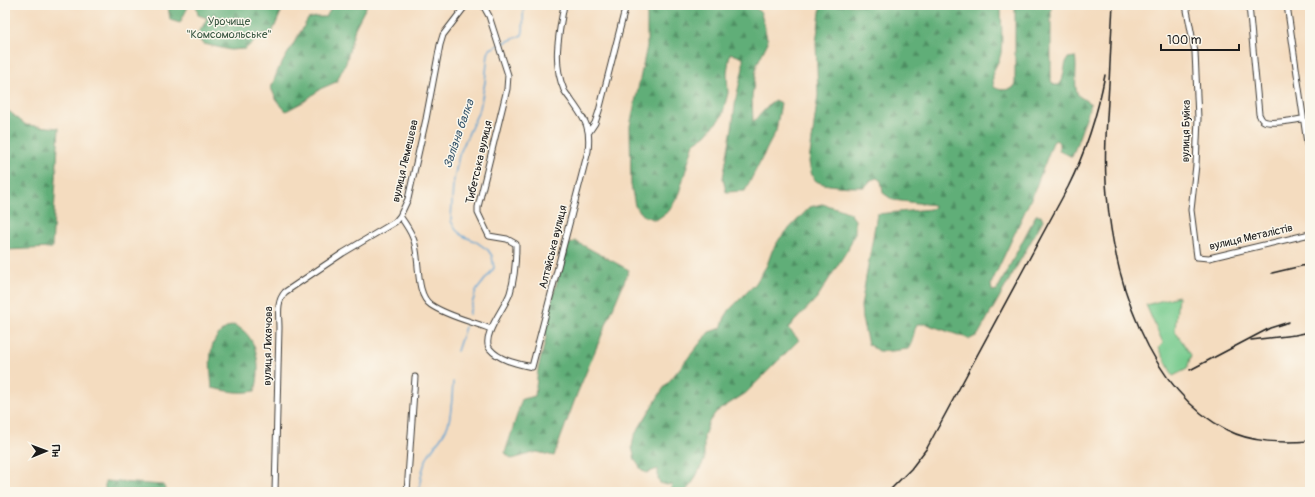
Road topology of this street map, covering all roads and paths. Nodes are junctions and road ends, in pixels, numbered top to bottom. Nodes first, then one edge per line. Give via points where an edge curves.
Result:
1 (466, 5) edge
2 (483, 5) edge
3 (564, 5) edge
4 (626, 5) edge
5 (1186, 5) edge
6 (1249, 5) edge
7 (1287, 5) edge
8 (1302, 119) junction
9 (589, 132) junction
10 (1310, 164) edge
11 (400, 216) junction
12 (1310, 234) edge
13 (1197, 257) joint
14 (491, 329) junction
15 (532, 367) joint
16 (415, 377) dead end
17 (275, 492) edge
18 (406, 492) edge

1 - 11 street, вулиця Лемешєва via 443,35 409,192
2 - 14 street, Тибетська вулиця via 508,75 478,213 489,236 507,239 516,244 516,270 510,294
3 - 9 street, Алтайська вулиця via 557,51 558,67 564,90 586,122
4 - 9 street, Алтайська вулиця via 595,123
5 - 13 street, вулиця Буйка via 1195,52 1198,118 1191,210
6 - 8 street via 1261,119 1265,122
7 - 8 street
8 - 10 street
9 - 15 street, Алтайська вулиця via 588,151
11 - 14 street, вулиця Лемешєва via 413,237 422,294 429,304 447,314
11 - 17 street, вулиця Лихачова via 395,222 343,252 280,298
12 - 13 street, вулиця Металістів via 1209,258
14 - 15 street, Тибетська вулиця via 488,338 490,349 503,358
16 - 18 street

